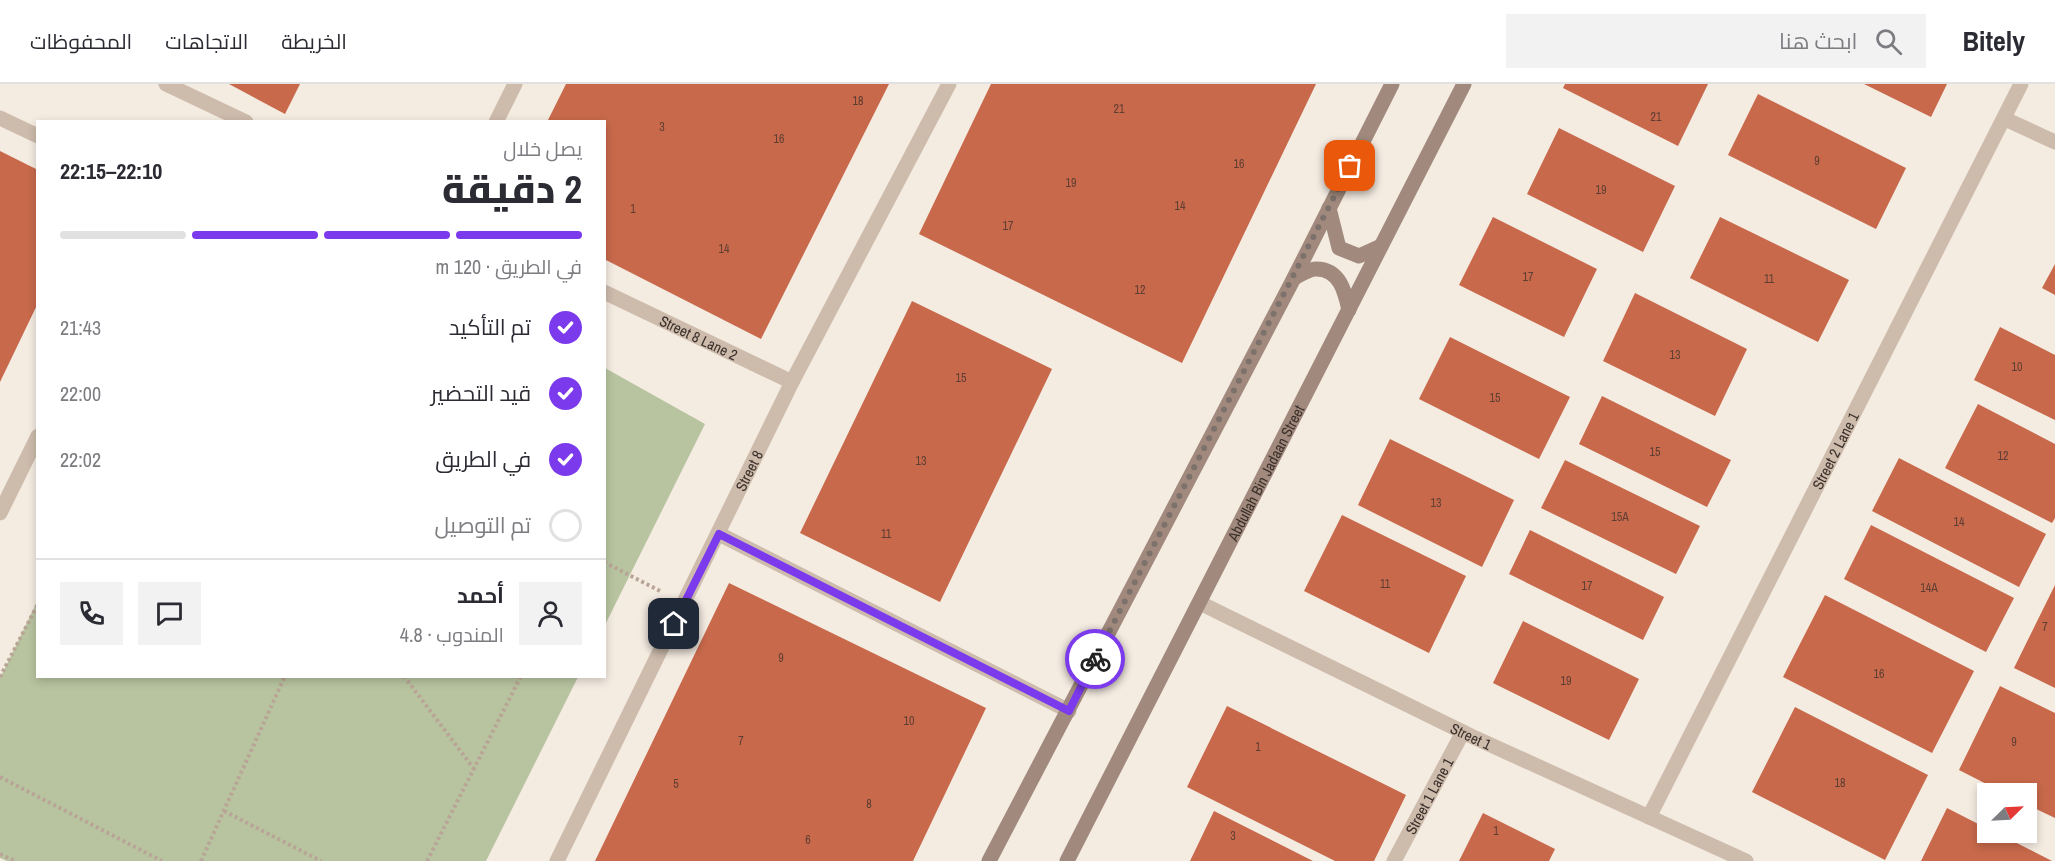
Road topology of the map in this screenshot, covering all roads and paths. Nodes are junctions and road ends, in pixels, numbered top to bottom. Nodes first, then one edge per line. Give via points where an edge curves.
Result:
1 (166, 84) edge
2 (515, 84) edge
3 (949, 84) edge
4 (1392, 84) edge
5 (1464, 84) edge
6 (2021, 84) edge
7 (0, 118) edge
8 (2005, 119) junction
9 (242, 120) edge
10 (497, 120) edge
11 (36, 135) edge
12 (2055, 142) edge
13 (1329, 208) junction
14 (1381, 246) junction
15 (1294, 278) junction
16 (606, 292) edge
17 (1349, 310) junction
18 (792, 382) junction
19 (36, 440) edge
20 (0, 513) edge
21 (719, 534) junction
22 (606, 563) edge
23 (684, 603) junction
24 (1200, 603) junction
25 (36, 608) edge
26 (0, 677) edge
27 (284, 678) edge
28 (405, 678) edge
29 (520, 678) edge
30 (1069, 711) junction
31 (1463, 732) junction
32 (474, 770) junction
33 (0, 777) edge
34 (224, 811) junction
35 (1649, 817) junction
36 (0, 855) edge
37 (15, 861) edge
38 (162, 861) edge
39 (201, 861) edge
40 (321, 861) edge
41 (427, 861) edge
42 (557, 861) edge
43 (988, 861) edge
44 (1067, 861) edge
45 (1394, 861) edge
46 (1746, 861) edge

1 - 9 street
2 - 10 street
3 - 18 street, Street 8
4 - 13 street
5 - 14 street, Abdullah Bin Jadaan Street
6 - 8 street, Street 2 Lane 1
7 - 11 street
8 - 12 street
8 - 35 street, Street 2 Lane 1
13 - 14 street via 1339,248 1359,256
13 - 15 street
14 - 17 street, Abdullah Bin Jadaan Street
15 - 17 street via 1314,269 1329,271 1344,287
15 - 30 street
16 - 18 street, Street 8 Lane 2
17 - 24 street, Abdullah Bin Jadaan Street
18 - 21 street, Street 8
19 - 20 street
21 - 23 street, Street 8
21 - 30 street
22 - 23 path
23 - 42 street, Street 8
24 - 31 street, Street 1
24 - 44 street, Abdullah Bin Jadaan Street
25 - 26 path
27 - 34 path
28 - 32 path
29 - 32 path
30 - 43 street
31 - 35 street, Street 1
31 - 45 street, Street 1 Lane 1
32 - 41 path
33 - 38 path
34 - 39 path
34 - 40 path
35 - 46 street, Street 1
36 - 37 path

